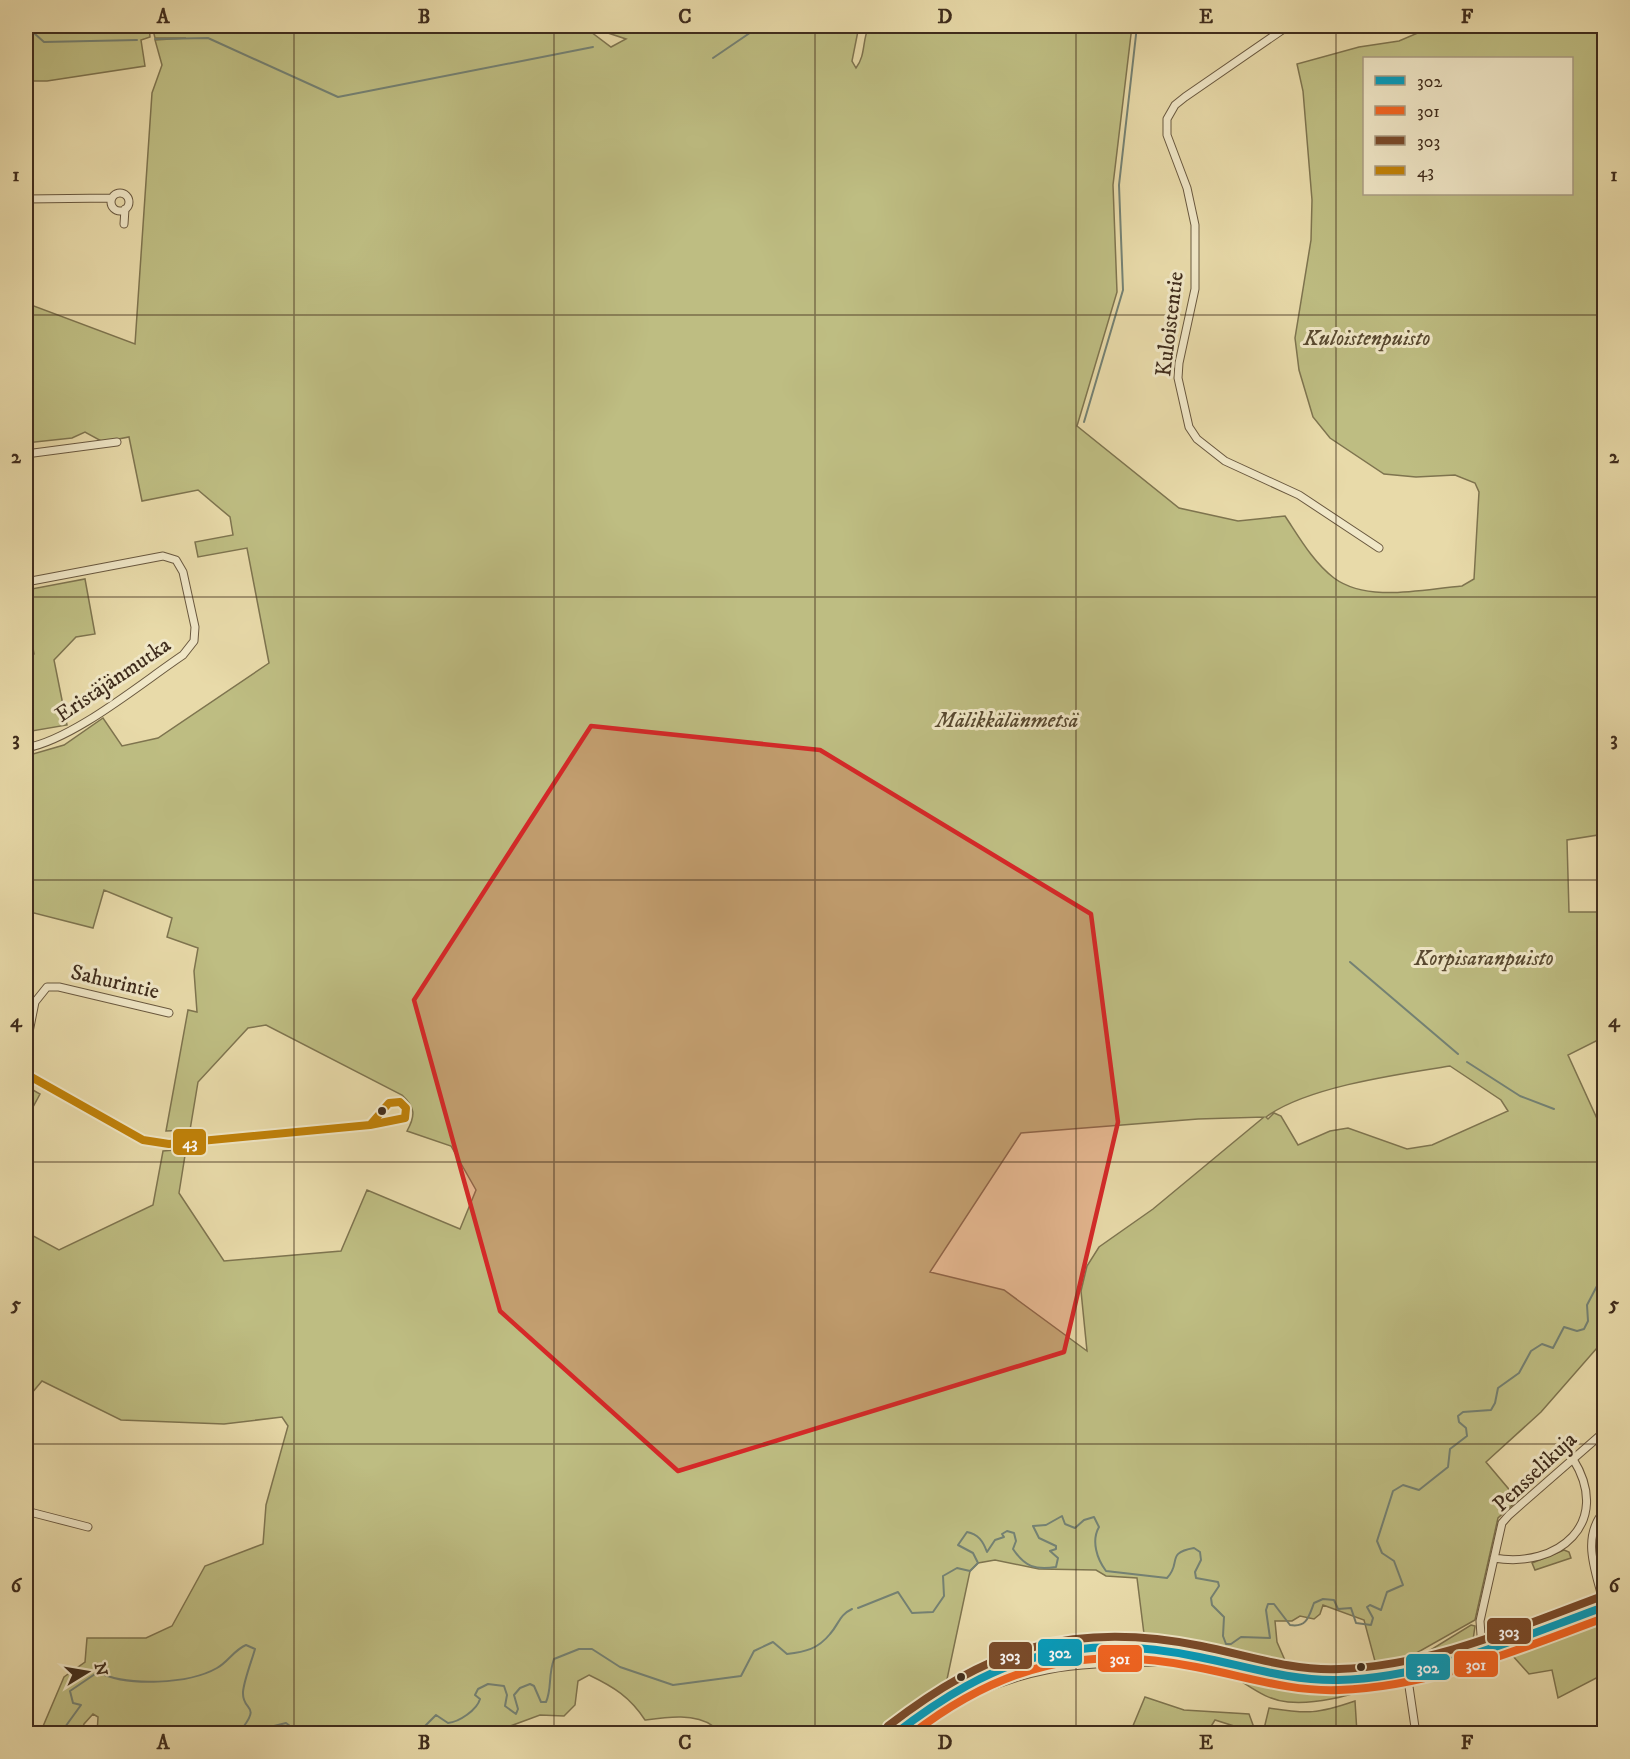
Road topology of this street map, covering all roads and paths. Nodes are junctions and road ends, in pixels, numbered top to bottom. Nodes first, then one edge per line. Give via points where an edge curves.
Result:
1 (1288, 26) edge
2 (112, 198) junction
3 (26, 199) edge
4 (124, 209) junction
5 (124, 224) dead end
6 (117, 442) dead end
7 (26, 454) edge
8 (1379, 548) dead end
9 (26, 582) edge
10 (26, 748) edge
11 (169, 1013) dead end
12 (26, 1047) edge
13 (26, 1074) edge
14 (370, 1125) junction
15 (1605, 1432) edge
16 (1573, 1460) junction
17 (1605, 1511) edge
18 (26, 1512) edge
19 (1582, 1522) junction
20 (88, 1527) dead end
21 (1594, 1528) junction
22 (1494, 1558) junction
23 (1605, 1606) edge
24 (1482, 1649) junction
25 (1012, 1662) junction
26 (1160, 1662) dead end
27 (1407, 1673) junction
28 (1016, 1676) junction
29 (942, 1709) dead end
30 (894, 1734) edge
31 (1416, 1734) edge

1 - 8 street, Kuloistentie via 1185,97 1167,119 1167,135 1190,197 1195,225 1195,289 1178,378 1187,421 1197,439 1225,461 1299,495
2 - 3 street
2 - 4 street via 114,208
2 - 4 street via 117,193 125,194 129,202
4 - 5 street
6 - 7 street
9 - 10 street, Eristäjänmutka via 163,556 176,561 183,572 195,627 194,641 183,656 65,734 44,745
11 - 12 street, Sahurintie via 46,987 35,1002
13 - 14 street via 143,1140 157,1144
14 - 14 street via 401,1121 406,1108 400,1102 389,1103
15 - 16 street, Pensselikuja
16 - 19 street via 1586,1490
16 - 22 street, Pensselikuja via 1505,1519
17 - 21 street
18 - 20 street
19 - 21 street
19 - 22 street via 1573,1537 1552,1553 1530,1560
21 - 23 street via 1590,1549
22 - 24 street, Pensselikuja via 1480,1621
23 - 24 main road
24 - 27 main road
25 - 27 main road via 1060,1650 1107,1646 1168,1651 1279,1676 1319,1680 1357,1680
25 - 28 street
25 - 30 main road via 946,1694
26 - 28 street via 1092,1663
27 - 31 street
28 - 29 street

